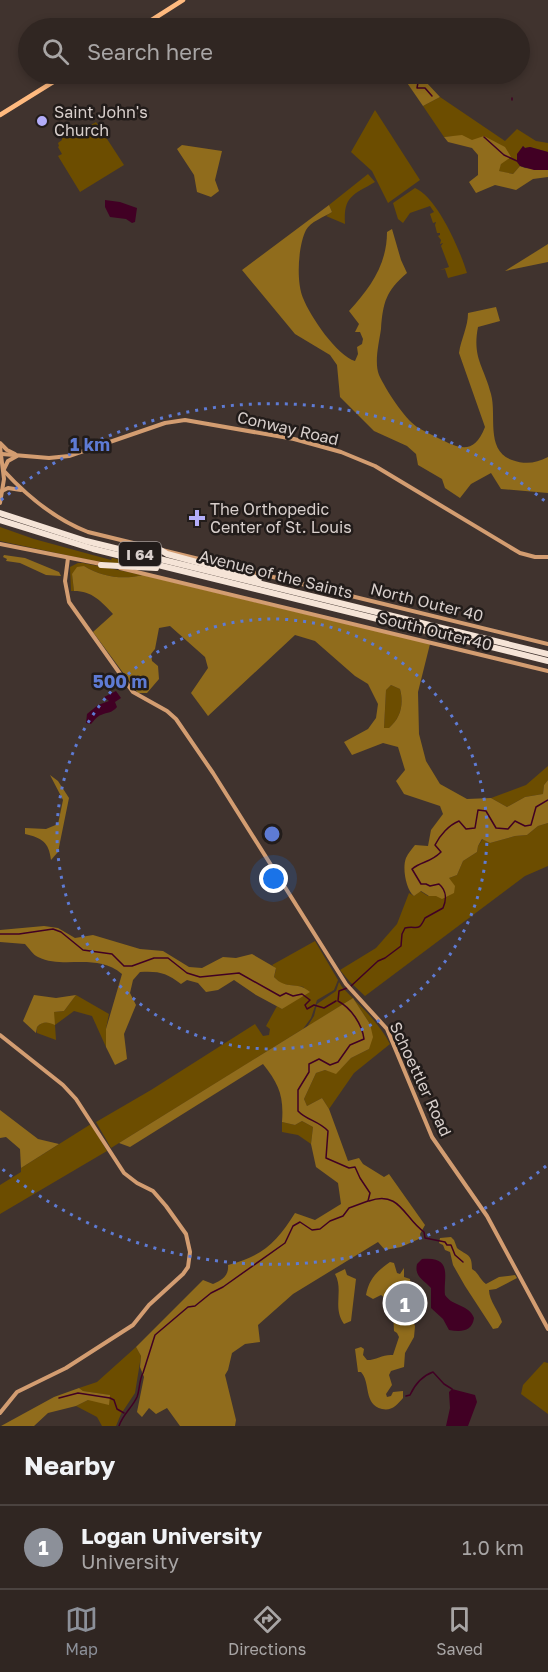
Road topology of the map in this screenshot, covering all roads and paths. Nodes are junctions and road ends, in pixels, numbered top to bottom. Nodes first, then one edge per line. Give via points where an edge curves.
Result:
1 (183, 0) edge
2 (155, 18) edge
3 (50, 84) edge
4 (0, 115) edge
5 (0, 445) edge
6 (2, 454) junction
7 (18, 455) junction
8 (4, 471) junction
9 (2, 490) edge
10 (24, 491) junction
11 (0, 503) edge
12 (0, 513) edge
13 (0, 520) edge
14 (0, 544) edge
15 (159, 549) junction
16 (548, 557) edge
17 (68, 558) junction
18 (101, 565) junction
19 (169, 568) junction
20 (282, 589) junction
21 (548, 644) edge
22 (548, 654) edge
23 (548, 661) edge
24 (548, 671) edge
25 (0, 1035) edge
26 (548, 1329) edge
27 (0, 1413) edge

1 - 2 main road
3 - 4 main road
5 - 6 street
5 - 7 street
6 - 7 street, Conway Road
6 - 8 street
7 - 8 street via 8,461
7 - 16 street, Conway Road via 69,456 179,420 294,439 366,462 520,553
8 - 9 street
8 - 10 street, North Outer 40
9 - 10 street
9 - 11 street
10 - 15 street, North Outer 40 via 81,529
12 - 20 highway, Avenue of the Saints / I 64 via 86,541
13 - 19 highway, Avenue of the Saints / I 64
14 - 17 street, South Outer 40
15 - 20 highway
15 - 21 street, North Outer 40
17 - 18 street, South Outer 40
17 - 26 street, Schoettler Road via 66,594 80,620 133,692 176,720 342,979 387,1029 432,1137 487,1216
18 - 19 highway
18 - 24 street, South Outer 40
19 - 23 highway, Avenue of the Saints / I 64
20 - 22 highway, Avenue of the Saints / I 64
25 - 27 street via 70,1092 120,1168 160,1197 184,1230 190,1248 188,1267 183,1274 133,1324 66,1368 17,1392

